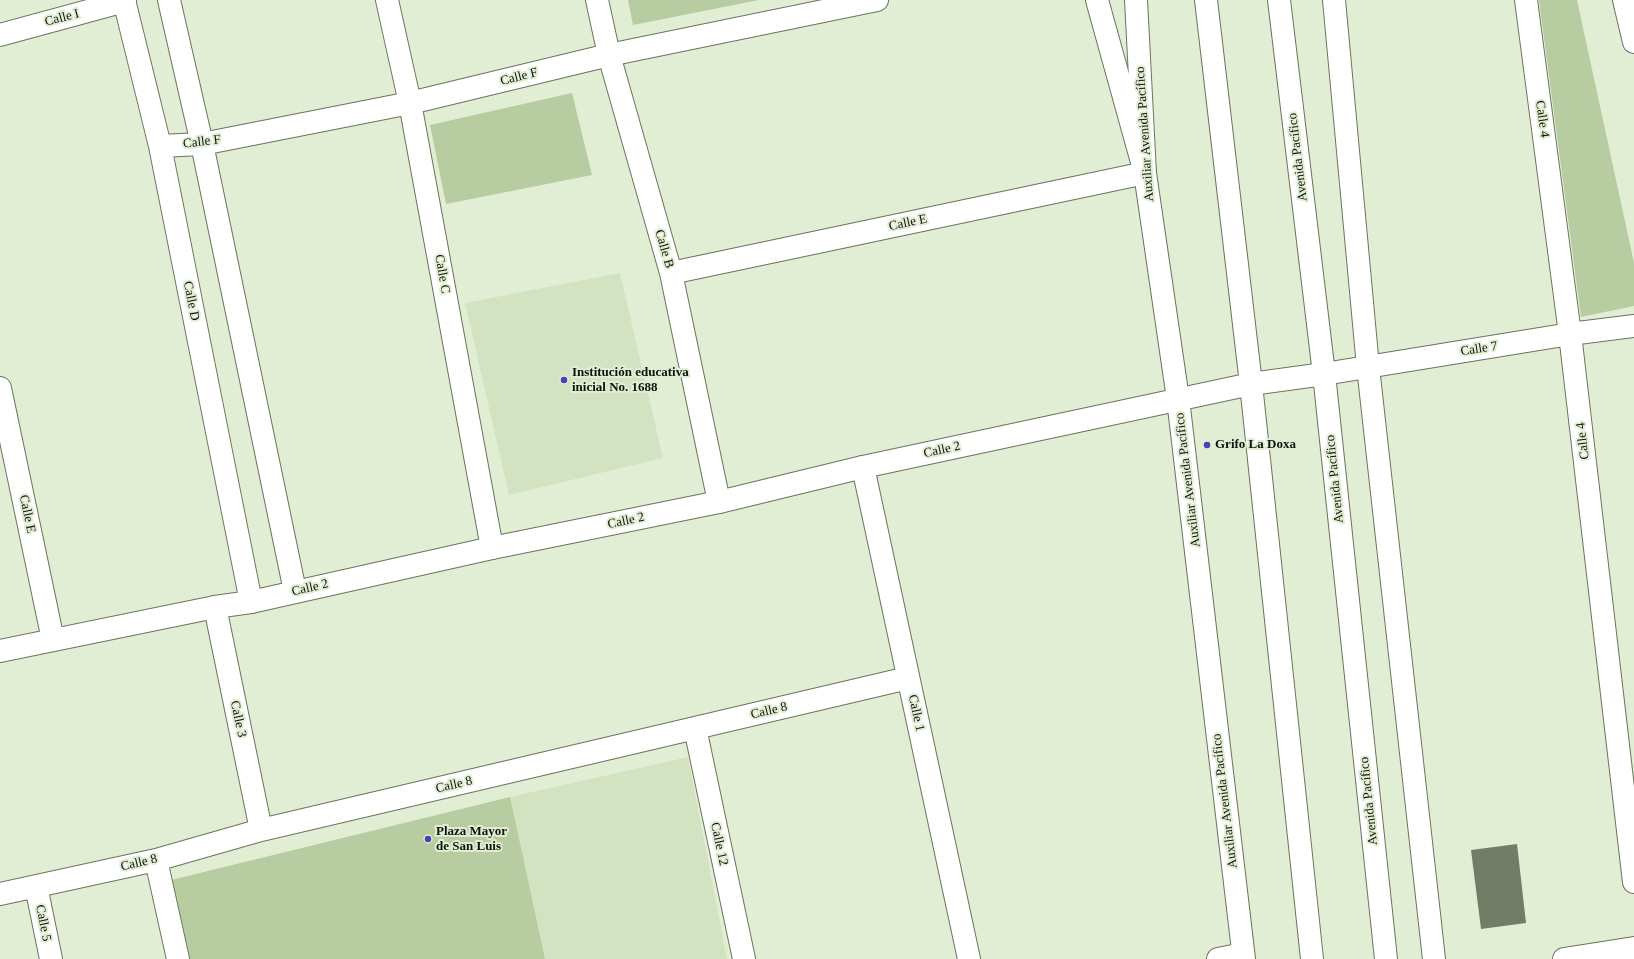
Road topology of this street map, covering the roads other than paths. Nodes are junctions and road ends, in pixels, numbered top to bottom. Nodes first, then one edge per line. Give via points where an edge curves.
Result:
1 (169, 0) edge
2 (387, 0) edge
3 (597, 0) edge
4 (876, 0) edge
5 (1097, 0) edge
6 (1136, 0) edge
7 (1206, 0) edge
8 (1279, 0) edge
9 (1334, 0) edge
10 (1526, 0) edge
11 (1624, 0) edge
12 (125, 1) edge
13 (0, 35) edge
14 (1634, 42) edge
15 (609, 55) junction
16 (410, 103) junction
17 (202, 144) junction
18 (160, 146) junction
19 (1145, 173) junction
20 (671, 273) junction
21 (1634, 326) edge
22 (1570, 334) junction
23 (1368, 367) junction
24 (1324, 374) junction
25 (1252, 384) junction
26 (0, 388) edge
27 (1178, 399) junction
28 (6, 445) edge
29 (863, 467) junction
30 (719, 502) junction
31 (492, 548) junction
32 (295, 591) junction
33 (251, 602) junction
34 (215, 607) junction
35 (53, 640) junction
36 (0, 651) edge
37 (908, 678) junction
38 (695, 728) junction
39 (1628, 765) edge
40 (261, 830) junction
41 (156, 860) junction
42 (1634, 882) edge
43 (36, 886) junction
44 (0, 894) edge
45 (1634, 948) edge
46 (1244, 957) edge
47 (51, 959) edge
48 (178, 959) edge
49 (744, 959) edge
50 (969, 959) edge
51 (1218, 959) edge
52 (1312, 959) edge
53 (1386, 959) edge
54 (1434, 959) edge
55 (1564, 959) edge

1 - 17 street
2 - 16 street, Calle C
3 - 15 street, Calle B
4 - 15 street, Calle F
5 - 19 street
6 - 19 street, Auxiliar Avenida Pacífico
7 - 25 street
8 - 24 street, Avenida Pacífico
9 - 23 street
10 - 22 street, Calle 4
11 - 14 street
12 - 13 street, Calle I
12 - 18 street, Calle D
15 - 16 street, Calle F
15 - 20 street, Calle B
16 - 17 street, Calle F
16 - 31 street, Calle C
17 - 18 street, Calle F
17 - 32 street
18 - 33 street, Calle D
19 - 20 street, Calle E
19 - 27 street, Auxiliar Avenida Pacífico
20 - 30 street, Calle B
21 - 22 street, Calle 7
22 - 23 street, Calle 7
22 - 39 street, Calle 4
23 - 24 street, Calle 7
23 - 54 street
24 - 25 street, Calle 7
24 - 53 street, Avenida Pacífico
25 - 27 street, Calle 2
25 - 52 street
26 - 28 street, Calle E
27 - 29 street, Calle 2
27 - 46 street, Auxiliar Avenida Pacífico
28 - 35 street, Calle E
29 - 30 street, Calle 2
29 - 37 street, Calle 1
30 - 31 street, Calle 2
31 - 32 street, Calle 2
32 - 33 street, Calle 2
33 - 34 street, Calle 2
34 - 35 street, Calle 2
34 - 40 street, Calle 3
35 - 36 street, Calle 2
37 - 38 street, Calle 8
37 - 50 street, Calle 1
38 - 40 street, Calle 8
38 - 49 street, Calle 12
39 - 42 street, Calle 4
40 - 41 street, Calle 8
41 - 43 street, Calle 8
41 - 48 street
43 - 44 street, Calle 8
43 - 47 street, Calle 5
45 - 55 street
46 - 51 street

